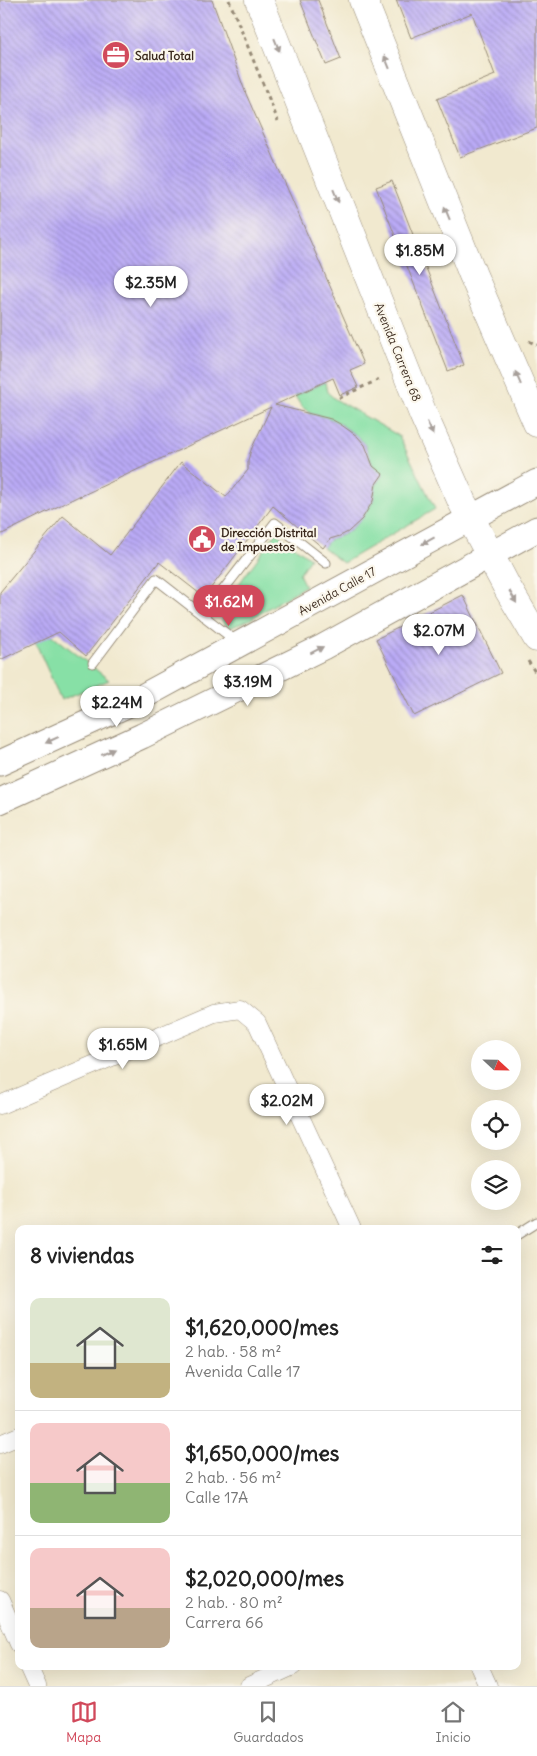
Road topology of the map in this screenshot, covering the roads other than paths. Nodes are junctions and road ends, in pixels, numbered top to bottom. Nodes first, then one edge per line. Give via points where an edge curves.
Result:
1 (259, 0) edge
2 (362, 0) edge
3 (537, 423) edge
4 (537, 482) edge
5 (471, 518) junction
6 (537, 529) edge
7 (490, 555) junction
8 (326, 563) dead end
9 (203, 616) junction
10 (537, 638) edge
11 (239, 644) junction
12 (93, 663) dead end
13 (129, 704) junction
14 (142, 736) junction
15 (0, 763) edge
16 (0, 801) edge
17 (0, 1105) edge
18 (537, 1222) edge
19 (350, 1225) edge
20 (521, 1232) edge
21 (15, 1438) edge
22 (0, 1444) edge
23 (0, 1600) edge
24 (15, 1635) edge
25 (30, 1670) edge
26 (283, 1670) edge
27 (481, 1670) edge
28 (37, 1686) edge
29 (249, 1686) edge
30 (488, 1686) edge

1 -> 5 main road, Avenida Carrera 68 via 423,414
3 -> 2 main road via 466,258
4 - 5 street, Avenida Calle 17
5 - 7 main road, Avenida Carrera 68
5 -> 11 street, Avenida Calle 17
6 - 7 street
7 -> 10 main road, Avenida Carrera 68
14 -> 7 street via 323,647
8 - 9 lane via 275,522
9 - 11 lane
9 - 12 lane via 156,579
11 - 13 street, Avenida Calle 17
13 - 14 street
13 -> 15 street, Avenida Calle 17
16 -> 14 street
17 - 19 street via 214,1013 240,1009 257,1023
18 - 20 lane
21 - 22 street
23 - 24 street
25 - 28 street
26 - 29 street
27 - 30 street

